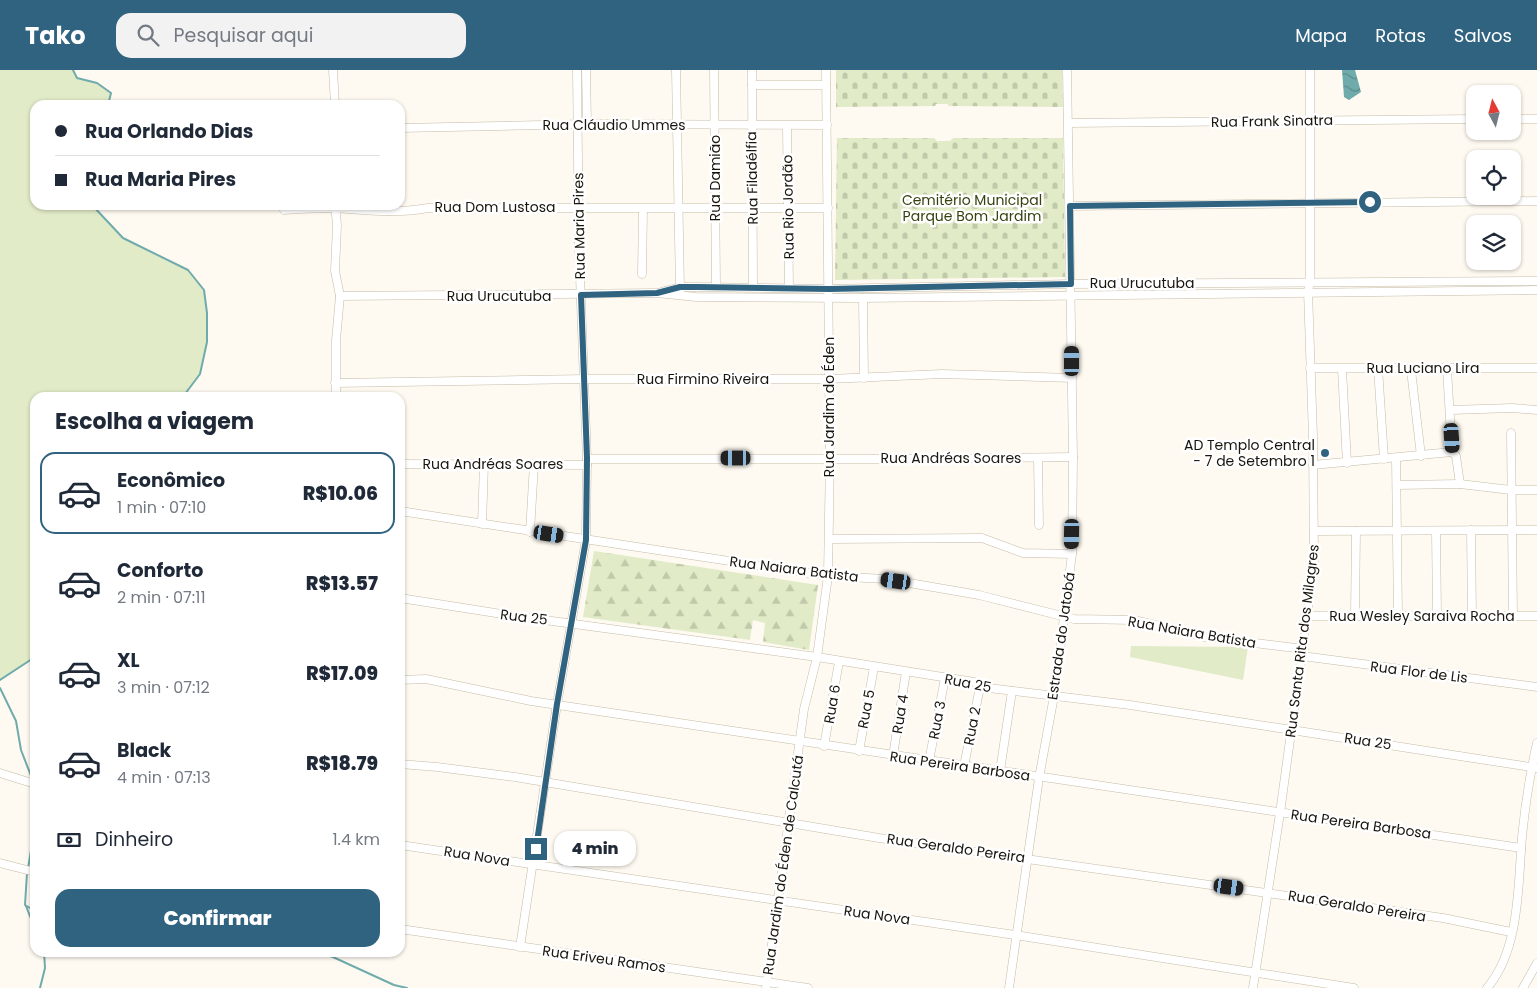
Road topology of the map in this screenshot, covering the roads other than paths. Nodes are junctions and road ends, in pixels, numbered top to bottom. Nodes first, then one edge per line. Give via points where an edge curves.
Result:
1 (333, 70) edge
2 (577, 70) edge
3 (586, 70) edge
4 (676, 70) edge
5 (714, 70) edge
6 (752, 70) edge
7 (826, 70) edge
8 (1067, 70) edge
9 (1310, 70) edge
10 (752, 85) junction
11 (826, 85) junction
12 (335, 100) edge
13 (1466, 119) edge
14 (1521, 119) edge
15 (1537, 119) edge
16 (1310, 121) junction
17 (1069, 123) junction
18 (578, 124) junction
19 (587, 124) junction
20 (678, 125) junction
21 (715, 125) junction
22 (827, 125) junction
23 (751, 126) junction
24 (787, 126) junction
25 (405, 128) edge
26 (1537, 201) edge
27 (1310, 203) junction
28 (1070, 206) junction
29 (578, 208) junction
30 (678, 208) junction
31 (715, 208) junction
32 (752, 208) junction
33 (788, 208) junction
34 (828, 208) junction
35 (643, 209) junction
36 (335, 210) edge
37 (357, 210) edge
38 (642, 274) dead end
39 (1537, 281) edge
40 (1310, 282) junction
41 (1071, 284) junction
42 (680, 287) junction
43 (716, 287) junction
44 (753, 287) junction
45 (789, 288) junction
46 (1537, 290) edge
47 (1308, 291) junction
48 (829, 292) junction
49 (657, 293) junction
50 (581, 295) junction
51 (1072, 295) junction
52 (340, 296) junction
53 (679, 296) junction
54 (863, 298) junction
55 (1310, 368) junction
56 (1378, 368) junction
57 (1537, 368) edge
58 (1342, 369) junction
59 (1447, 369) junction
60 (1411, 370) junction
61 (864, 378) junction
62 (1072, 378) junction
63 (585, 379) junction
64 (829, 379) junction
65 (335, 383) junction
66 (336, 392) edge
67 (1450, 410) junction
68 (1537, 410) edge
69 (1511, 433) dead end
70 (1452, 452) junction
71 (1420, 456) junction
72 (1073, 457) junction
73 (830, 458) junction
74 (1038, 458) junction
75 (1396, 458) junction
76 (1384, 459) junction
77 (587, 462) junction
78 (1347, 463) junction
79 (405, 464) edge
80 (484, 464) junction
81 (534, 464) junction
82 (1313, 465) junction
83 (1460, 484) junction
84 (1397, 485) junction
85 (1511, 490) junction
86 (1537, 490) edge
87 (405, 512) edge
88 (482, 524) junction
89 (1039, 524) dead end
90 (1397, 530) junction
91 (1471, 530) junction
92 (1513, 530) junction
93 (1537, 530) edge
94 (1315, 531) junction
95 (1356, 531) junction
96 (1436, 531) junction
97 (530, 532) junction
98 (830, 539) junction
99 (586, 540) junction
100 (1072, 554) junction
101 (828, 576) junction
102 (405, 599) edge
103 (1064, 616) junction
104 (1308, 616) junction
105 (1355, 616) junction
106 (1398, 616) junction
107 (1437, 616) junction
108 (1472, 616) junction
109 (1514, 616) junction
110 (1537, 616) edge
111 (571, 623) junction
112 (1303, 653) junction
113 (817, 657) junction
114 (839, 662) junction
115 (874, 667) junction
116 (906, 672) junction
117 (945, 678) junction
118 (405, 680) edge
119 (980, 686) junction
120 (1537, 687) edge
121 (1012, 691) junction
122 (1054, 696) junction
123 (557, 704) junction
124 (1292, 729) junction
125 (800, 742) junction
126 (1537, 743) edge
127 (824, 746) junction
128 (859, 751) junction
129 (894, 756) junction
130 (929, 761) junction
131 (405, 764) edge
132 (964, 766) junction
133 (1534, 768) edge
134 (1000, 771) junction
135 (0, 773) edge
136 (1039, 778) junction
137 (30, 782) edge
138 (545, 784) junction
139 (1280, 812) junction
140 (789, 822) junction
141 (405, 846) edge
142 (1521, 848) junction
143 (1027, 857) junction
144 (0, 863) edge
145 (534, 865) junction
146 (30, 871) edge
147 (1267, 892) junction
148 (779, 901) junction
149 (405, 930) edge
150 (1511, 932) junction
151 (1015, 935) junction
152 (520, 947) junction
153 (1537, 963) edge
154 (1254, 974) junction
155 (766, 985) edge
156 (808, 988) edge
157 (1009, 988) edge
158 (1253, 988) edge
159 (1354, 988) edge
160 (1487, 988) edge
161 (1523, 988) edge

1 - 12 street
2 - 18 street, Rua Maria Pires
3 - 19 street
4 - 20 street
5 - 21 street, Rua Damião
6 - 10 street, Rua Filadélfia
7 - 11 street, Rua Jardim do Éden
8 - 17 street, Estrada do Jatobá
9 - 16 street, Rua Santa Rita dos Milagres
10 - 11 street
10 - 23 street, Rua Filadélfia
11 - 22 street, Rua Jardim do Éden
13 - 16 street, Rua Frank Sinatra
14 - 15 street
16 - 17 street, Rua Frank Sinatra
16 - 27 street, Rua Santa Rita dos Milagres
17 - 28 street, Estrada do Jatobá
18 - 19 street, Rua Cláudio Ummes
18 - 25 street, Rua Cláudio Ummes
18 - 29 street, Rua Maria Pires
19 - 20 street, Rua Cláudio Ummes
20 - 21 street, Rua Cláudio Ummes
20 - 30 street
21 - 23 street, Rua Cláudio Ummes
21 - 31 street, Rua Damião
22 - 24 street, Rua Cláudio Ummes
22 - 34 street, Rua Jardim do Éden
23 - 24 street, Rua Cláudio Ummes
23 - 32 street, Rua Filadélfia
24 - 33 street, Rua Rio Jordão
26 - 27 street
27 - 28 street
27 - 40 street, Rua Santa Rita dos Milagres
28 - 41 street, Estrada do Jatobá
29 - 35 street, Rua Dom Lustosa
29 - 37 street, Rua Dom Lustosa
29 - 50 street, Rua Maria Pires
30 - 31 street, Rua Dom Lustosa
30 - 35 street, Rua Dom Lustosa
30 - 42 street
31 - 32 street, Rua Dom Lustosa
31 - 43 street, Rua Damião
32 - 33 street, Rua Dom Lustosa
32 - 44 street, Rua Filadélfia
33 - 34 street, Rua Dom Lustosa
33 - 45 street, Rua Rio Jordão
34 - 48 street, Rua Jardim do Éden
35 - 38 street
36 - 52 street via 335,271
39 - 40 street, Rua Urucutuba
40 - 41 street, Rua Urucutuba
40 - 47 street, Rua Santa Rita dos Milagres
41 - 48 street, Rua Urucutuba
41 - 51 street, Estrada do Jatobá
42 - 43 street, Rua Urucutuba
42 - 49 street, Rua Urucutuba
42 - 53 street
43 - 44 street, Rua Urucutuba
44 - 45 street, Rua Urucutuba
45 - 48 street, Rua Urucutuba
46 - 47 street, Rua Urucutuba
47 - 51 street, Rua Urucutuba
47 - 55 street, Rua Santa Rita dos Milagres
48 - 53 street, Rua Urucutuba
48 - 54 street, Rua Urucutuba
48 - 64 street, Rua Jardim do Éden
49 - 50 street, Rua Urucutuba
49 - 53 street, Rua Urucutuba
50 - 52 street, Rua Urucutuba
50 - 63 street, Rua Maria Pires
51 - 54 street, Rua Urucutuba
51 - 62 street, Estrada do Jatobá
52 - 65 street
54 - 61 street
55 - 58 street, Rua Luciano Lira
55 - 82 street, Rua Santa Rita dos Milagres
56 - 58 street, Rua Luciano Lira
56 - 60 street, Rua Luciano Lira
56 - 76 street
57 - 59 street, Rua Luciano Lira
58 - 78 street
59 - 60 street, Rua Luciano Lira
59 - 67 street
60 - 71 street
61 - 62 street, Rua Firmino Riveira via 942,374
61 - 64 street, Rua Firmino Riveira
62 - 72 street, Estrada do Jatobá
63 - 64 street, Rua Firmino Riveira
63 - 65 street, Rua Firmino Riveira
63 - 77 street, Rua Maria Pires
64 - 73 street, Rua Jardim do Éden
65 - 66 street
67 - 68 street
67 - 70 street
69 - 85 street
70 - 71 street
70 - 83 street via 1456,456
71 - 75 street
72 - 74 street, Rua Andréas Soares
72 - 100 street, Estrada do Jatobá
73 - 74 street, Rua Andréas Soares
73 - 77 street, Rua Andréas Soares
73 - 98 street, Rua Jardim do Éden
74 - 89 street
75 - 76 street
75 - 84 street
76 - 78 street
77 - 81 street, Rua Andréas Soares
77 - 99 street, Rua Maria Pires
78 - 82 street
79 - 80 street, Rua Andréas Soares
80 - 81 street, Rua Andréas Soares
80 - 88 street
81 - 97 street
82 - 94 street, Rua Santa Rita dos Milagres
83 - 84 street
83 - 85 street
84 - 90 street
85 - 86 street
85 - 92 street
87 - 88 street, Rua Naiara Batista
88 - 97 street, Rua Naiara Batista
90 - 95 street
90 - 96 street
90 - 106 street
91 - 92 street
91 - 96 street
91 - 108 street
92 - 93 street
92 - 109 street
94 - 95 street
94 - 104 street, Rua Santa Rita dos Milagres
95 - 105 street
96 - 107 street
97 - 99 street, Rua Naiara Batista
98 - 100 street via 982,538 1023,553
98 - 101 street, Rua Jardim do Éden
99 - 101 street, Rua Naiara Batista
99 - 111 street, Rua Maria Pires
100 - 103 street, Estrada do Jatobá
101 - 103 street, Rua Naiara Batista via 886,580 966,592
101 - 113 street, Rua Jardim do Éden
102 - 111 street, Rua 25
103 - 112 street, Rua Naiara Batista via 1134,620
103 - 122 street, Estrada do Jatobá
104 - 105 street, Rua Wesley Saraiva Rocha
104 - 112 street, Rua Santa Rita dos Milagres
105 - 106 street, Rua Wesley Saraiva Rocha
106 - 107 street, Rua Wesley Saraiva Rocha
107 - 108 street, Rua Wesley Saraiva Rocha
108 - 109 street, Rua Wesley Saraiva Rocha
109 - 110 street, Rua Wesley Saraiva Rocha
111 - 113 street, Rua 25
111 - 123 street, Rua Maria Pires
112 - 120 street, Rua Flor de Lis
112 - 124 street, Rua Santa Rita dos Milagres
113 - 114 street, Rua 25
113 - 125 street, Rua Jardim do Éden via 804,709
114 - 115 street, Rua 25
114 - 127 street, Rua 6
115 - 116 street, Rua 25
115 - 128 street, Rua 5
116 - 117 street, Rua 25
116 - 129 street, Rua 4
117 - 119 street, Rua 25 via 974,682
117 - 130 street, Rua 3
118 - 123 street, Rua Pereira Barbosa via 426,679 486,693
119 - 121 street, Rua 25
119 - 132 street, Rua 2
121 - 122 street, Rua 25
121 - 134 street
122 - 124 street, Rua 25
122 - 136 street, Estrada do Jatobá
123 - 125 street, Rua Pereira Barbosa
123 - 138 street, Rua Maria Pires
124 - 133 street, Rua 25
124 - 139 street, Rua Santa Rita dos Milagres
125 - 127 street, Rua Pereira Barbosa
125 - 140 street, Rua Jardim do Éden de Calcutá
126 - 133 street
127 - 128 street, Rua Pereira Barbosa
128 - 129 street, Rua Pereira Barbosa
129 - 130 street, Rua Pereira Barbosa
130 - 132 street, Rua Pereira Barbosa
131 - 138 street, Rua Geraldo Pereira
132 - 134 street, Rua Pereira Barbosa
133 - 142 street
134 - 136 street, Rua Pereira Barbosa
135 - 137 street
136 - 139 street, Rua Pereira Barbosa
136 - 143 street, Estrada do Jatobá
138 - 140 street, Rua Geraldo Pereira
138 - 145 street, Rua Maria Pires
139 - 142 street, Rua Pereira Barbosa
139 - 147 street, Rua Santa Rita dos Milagres
140 - 143 street, Rua Geraldo Pereira via 879,838
140 - 148 street, Rua Jardim do Éden de Calcutá
141 - 145 street, Rua Nova
142 - 150 street via 1520,878
143 - 147 street, Rua Geraldo Pereira
143 - 151 street, Estrada do Jatobá
144 - 146 street
145 - 148 street, Rua Nova
145 - 152 street, Rua Maria Pires
147 - 150 street, Rua Geraldo Pereira via 1443,918
147 - 154 street, Rua Santa Rita dos Milagres
148 - 151 street, Rua Nova
148 - 155 street, Rua Jardim do Éden de Calcutá
149 - 152 street, Rua Eriveu Ramos
150 - 160 street via 1501,967
151 - 154 street, Rua Nova
151 - 157 street, Estrada do Jatobá
152 - 155 street, Rua Eriveu Ramos
153 - 161 street
154 - 158 street, Rua Santa Rita dos Milagres
154 - 159 street, Rua Nova
155 - 156 street, Rua Eriveu Ramos

